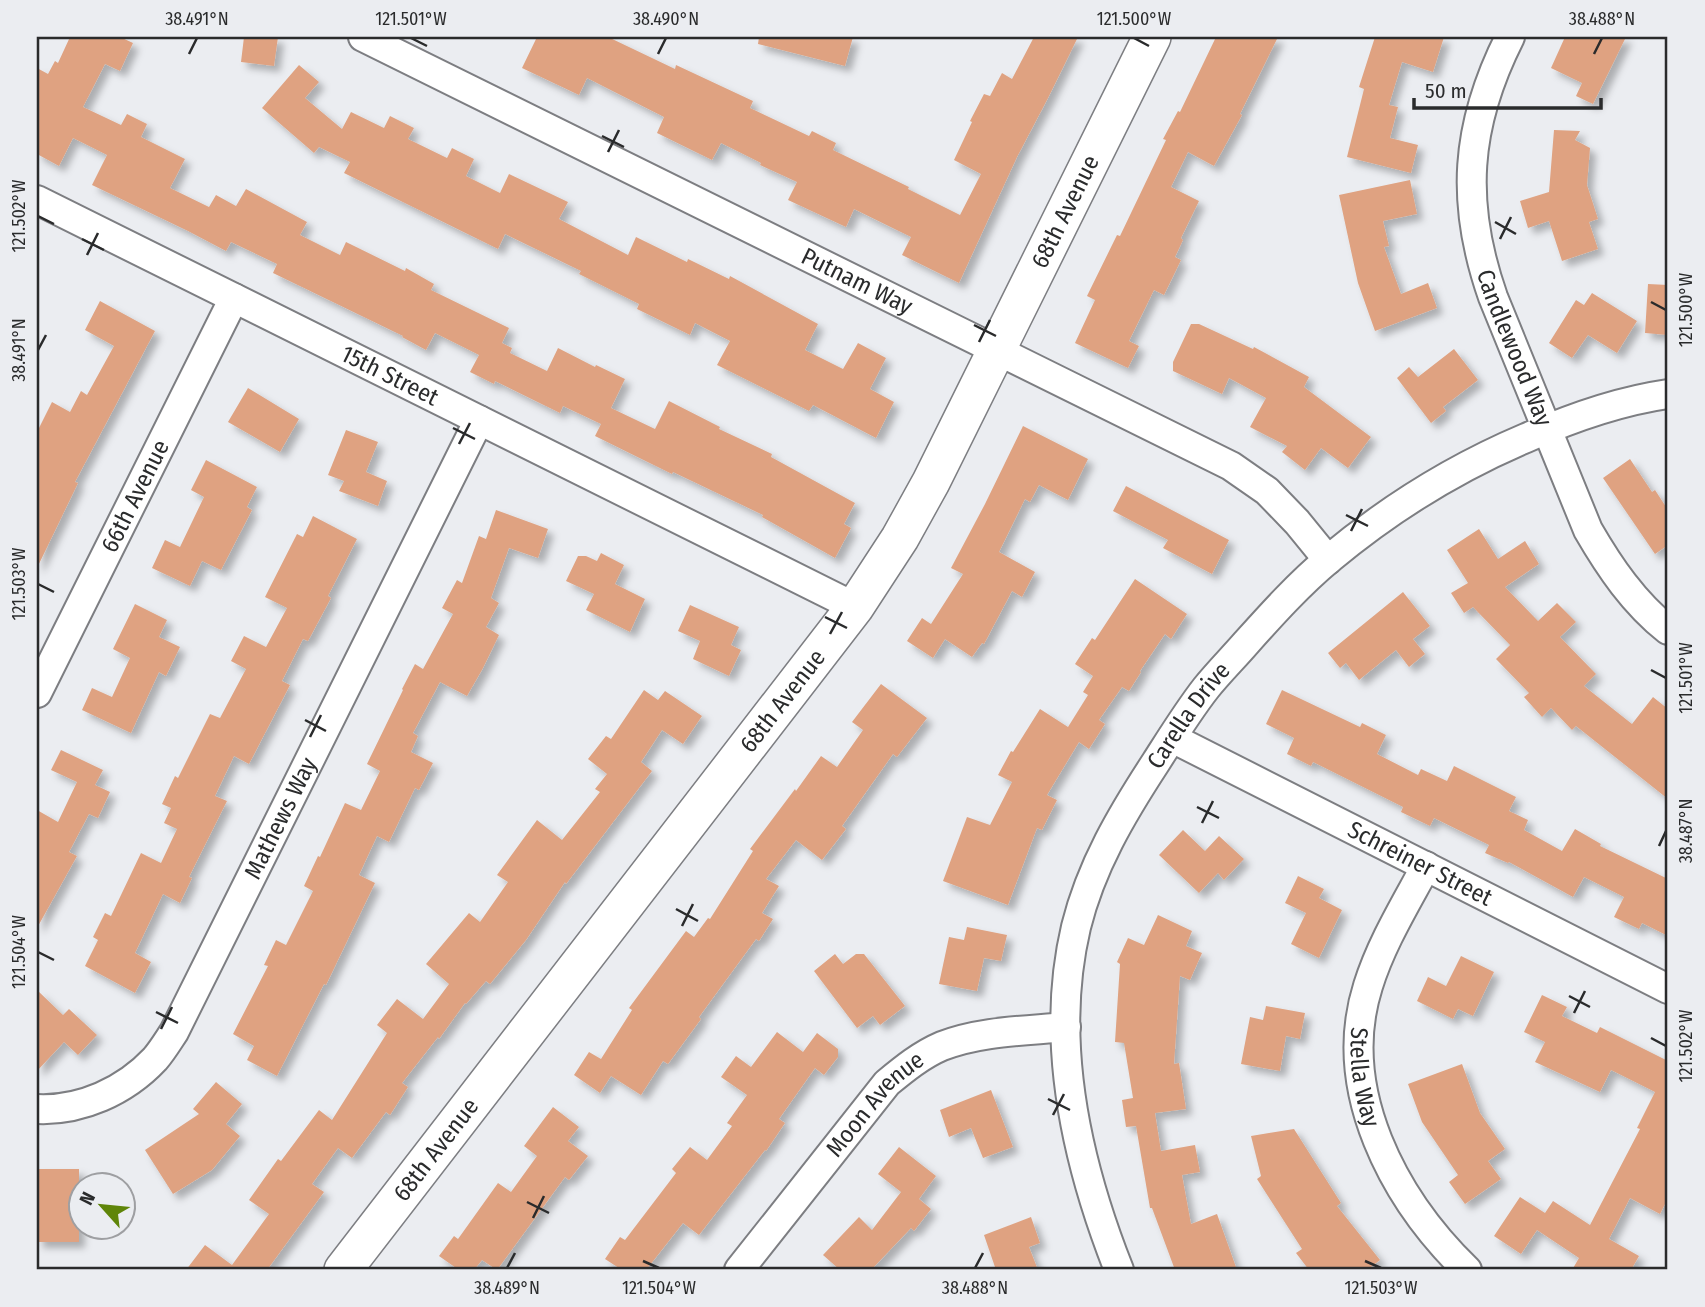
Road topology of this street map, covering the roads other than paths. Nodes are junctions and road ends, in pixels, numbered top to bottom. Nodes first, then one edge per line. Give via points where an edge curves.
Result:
1 (363, 37) edge
2 (1152, 37) edge
3 (1510, 37) edge
4 (37, 200) edge
5 (234, 298) junction
6 (997, 350) junction
7 (1668, 394) edge
8 (479, 420) junction
9 (1546, 429) junction
10 (1328, 560) junction
11 (855, 607) junction
12 (1668, 630) edge
13 (37, 693) edge
14 (1172, 737) junction
15 (1426, 866) junction
16 (1668, 989) edge
17 (1066, 1027) junction
18 (37, 1109) edge
19 (752, 1265) edge
20 (343, 1270) edge
21 (1119, 1270) edge
22 (1467, 1270) edge

1 - 6 street, Putnam Way
2 - 6 street, 68th Avenue
3 - 9 street, Candlewood Way via 1482,102 1474,144 1474,227 1483,269
4 - 5 street, 15th Street
5 - 8 street, 15th Street
5 - 13 street, 66th Avenue
6 - 10 street, Putnam Way via 1231,466 1266,491
6 - 11 street, 68th Avenue via 932,482
7 - 9 street, Carella Drive
8 - 11 street, 15th Street
8 - 18 street, Mathews Way via 174,1032 156,1058 109,1094 80,1105
9 - 10 street, Carella Drive via 1438,481
9 - 12 street, Candlewood Way via 1606,562 1631,595
10 - 14 street, Carella Drive via 1215,678
11 - 20 street, 68th Avenue
14 - 15 street, Schreiner Street
14 - 17 street, Carella Drive via 1129,803 1087,889 1068,976
15 - 16 street, Schreiner Street
15 - 22 street, Stella Way via 1377,959 1360,1020 1359,1059 1363,1098 1394,1176 1423,1222
17 - 19 street, Moon Avenue via 967,1038 914,1061 887,1083
17 - 21 street, Carella Drive via 1076,1127 1101,1226

